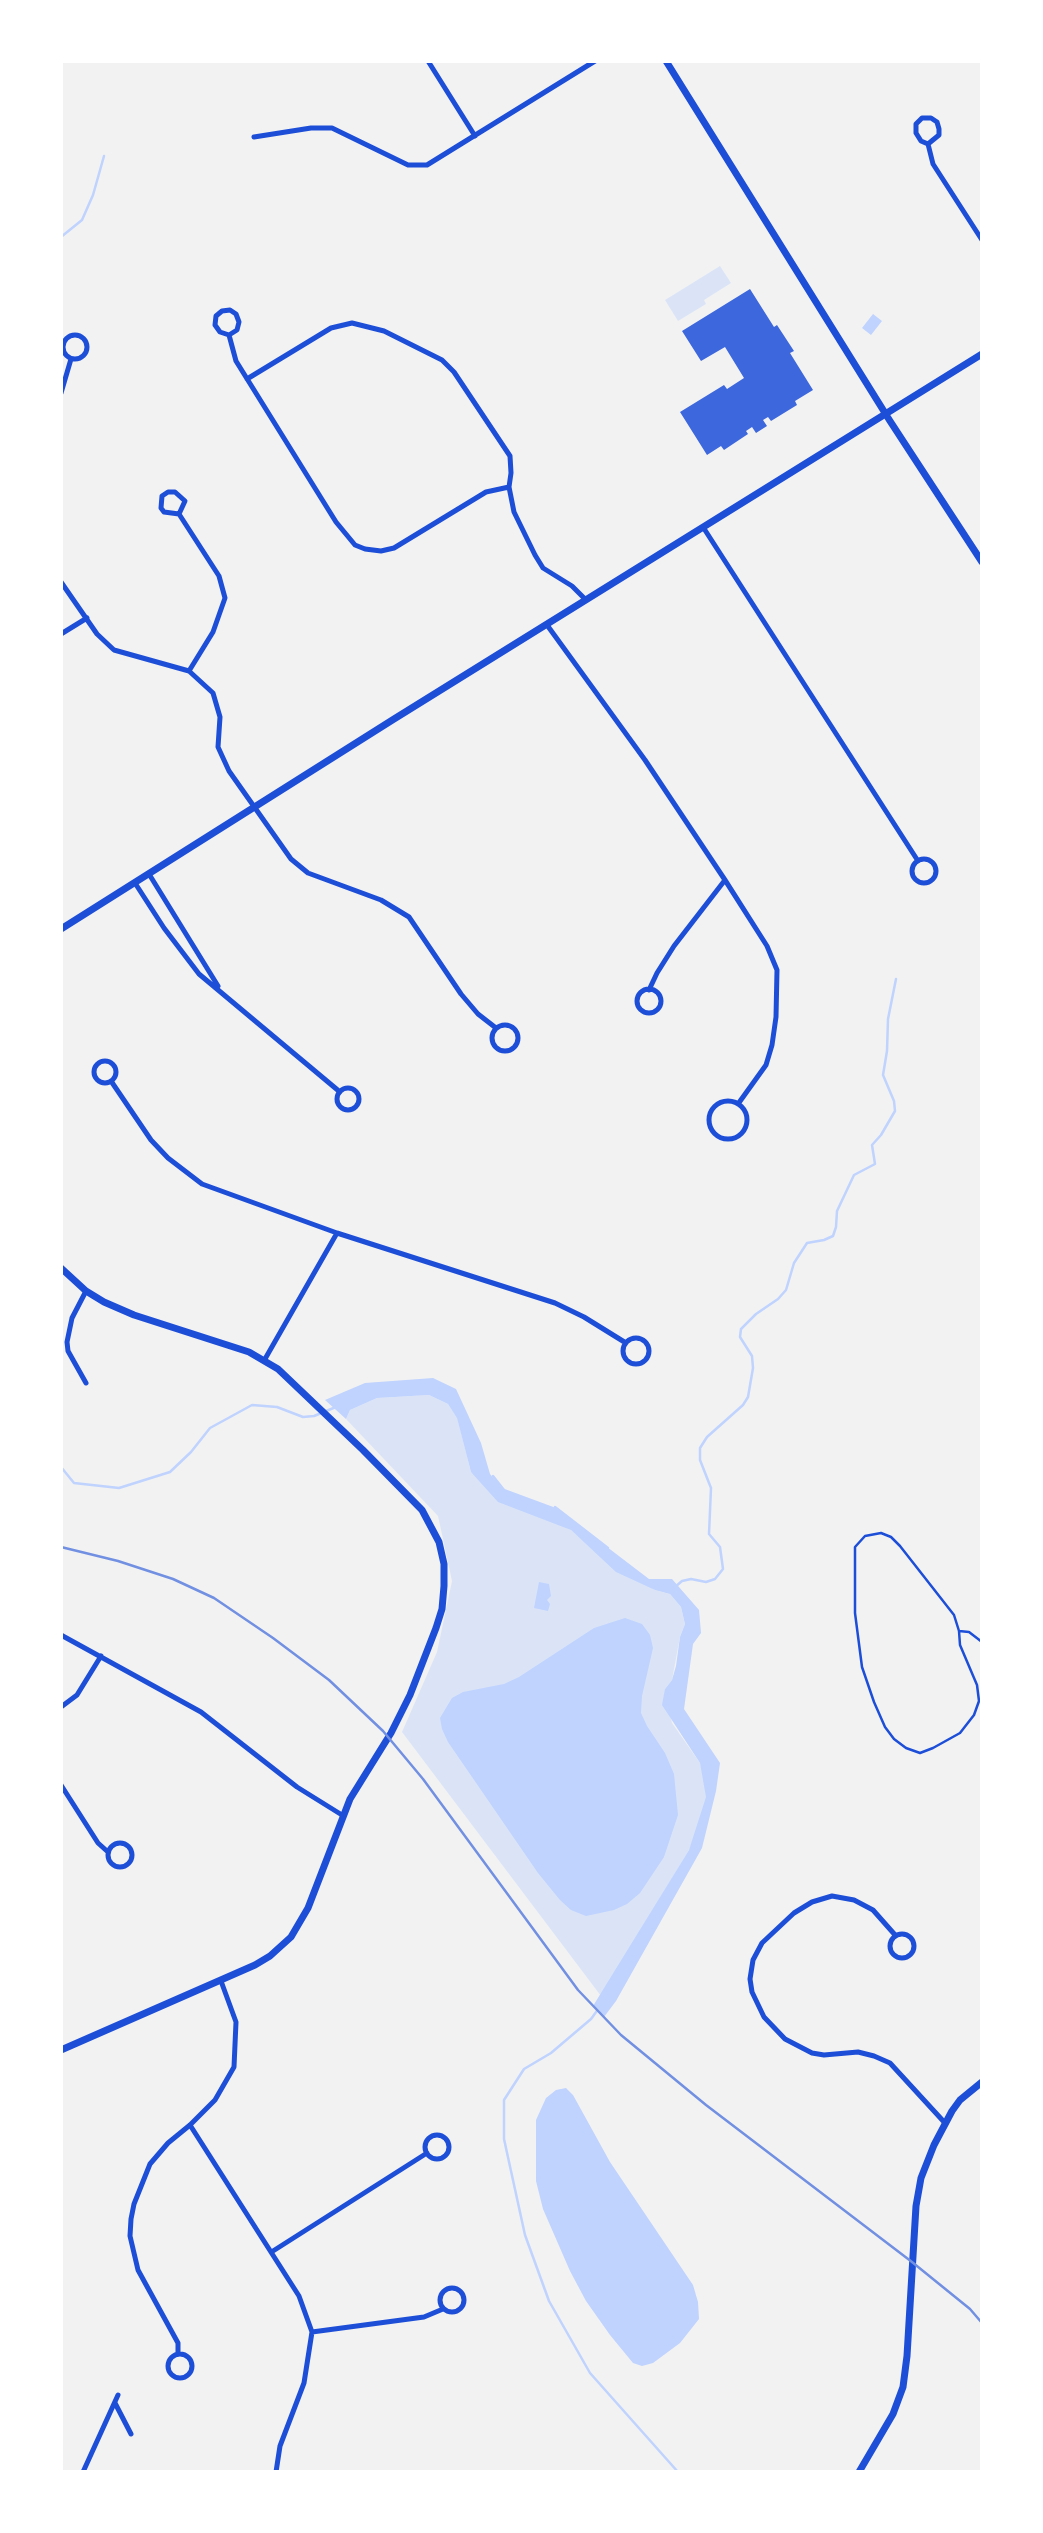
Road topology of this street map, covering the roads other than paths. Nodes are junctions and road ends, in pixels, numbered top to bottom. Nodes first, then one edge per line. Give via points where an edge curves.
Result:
1 (428, 61) edge
2 (595, 61) edge
3 (666, 61) edge
4 (475, 135) junction
5 (254, 137) dead end
6 (928, 144) junction
7 (982, 240) edge
8 (229, 335) junction
9 (982, 354) edge
10 (71, 359) junction
11 (247, 379) junction
12 (61, 393) edge
13 (884, 413) junction
14 (509, 487) junction
15 (178, 514) junction
16 (703, 527) junction
17 (982, 562) edge
18 (61, 582) edge
19 (586, 600) junction
20 (87, 618) junction
21 (547, 625) junction
22 (61, 634) edge
23 (189, 671) junction
24 (254, 807) junction
25 (918, 861) junction
26 (149, 874) junction
27 (725, 880) junction
28 (135, 883) junction
29 (61, 929) edge
30 (649, 989) junction
31 (222, 991) junction
32 (496, 1028) junction
33 (111, 1081) junction
34 (340, 1091) junction
35 (738, 1104) junction
36 (337, 1233) junction
37 (61, 1268) edge
38 (86, 1291) junction
39 (626, 1343) junction
40 (265, 1359) junction
41 (86, 1383) dead end
42 (960, 1631) junction
43 (61, 1635) edge
44 (982, 1642) edge
45 (101, 1656) junction
46 (61, 1707) edge
47 (61, 1786) edge
48 (342, 1815) junction
49 (108, 1852) junction
50 (896, 1936) junction
51 (221, 1981) junction
52 (61, 2050) edge
53 (982, 2082) edge
54 (945, 2123) junction
55 (190, 2125) junction
56 (427, 2153) junction
57 (273, 2252) junction
58 (443, 2309) junction
59 (312, 2332) junction
60 (178, 2354) junction
61 (118, 2395) dead end
62 (115, 2403) junction
63 (131, 2434) dead end
64 (83, 2472) edge
65 (276, 2472) edge
66 (859, 2472) edge

1 - 4 street
2 - 4 street
3 - 13 street
4 - 5 street via 434,162 417,167 332,128
6 - 6 street via 916,133 922,118 931,118 939,129 939,135
6 - 7 street via 933,164
8 - 8 street via 215,325 216,316 230,310 239,323
8 - 11 street
9 - 13 street
10 - 10 street via 63,342 74,334 86,343 85,354
10 - 12 street
11 - 14 street via 331,328 352,323 384,331 442,360 454,372 510,456
11 - 14 street via 336,522 365,550 394,548 486,492
13 - 16 street
13 - 17 street
14 - 19 street via 514,512 543,568
15 - 15 street via 161,508 162,496 168,492 176,492 185,501
15 - 23 street via 219,576 225,598 213,632
16 - 19 street
16 - 25 street
18 - 20 street
19 - 21 street
20 - 22 street
20 - 23 street via 114,650
21 - 24 street
21 - 27 street
23 - 24 street via 213,693 220,717 218,747
24 - 26 street
24 - 32 street via 291,859 308,873 381,900 410,917 461,994
25 - 25 street via 914,877 923,883 932,880 936,873 933,863
26 - 28 street
26 - 31 street
27 - 30 street via 674,946
27 - 35 street via 777,970 769,1055
28 - 29 street
28 - 31 street via 180,951 199,974
30 - 30 street via 637,1001 648,1013 661,1003 658,993
31 - 34 street
32 - 32 street via 508,1025 516,1029 519,1037 513,1048 497,1048 492,1040
33 - 33 street via 113,1065 97,1064 97,1080
33 - 36 street via 151,1140 184,1172 202,1184
34 - 34 street via 338,1105 354,1108 356,1092
35 - 35 street via 722,1102 712,1110 710,1128 719,1137 737,1137 746,1128 747,1116
36 - 39 street via 555,1303
36 - 40 street
37 - 38 street
38 - 40 street via 134,1315
38 - 41 street via 66,1342
39 - 39 street via 637,1338 645,1341 650,1352 647,1360 630,1363 624,1356
40 - 48 street via 422,1510 439,1542 444,1564 442,1609 410,1695
42 - 42 lane via 954,1615 891,1537 881,1533 865,1536 855,1547 855,1613 862,1667 885,1727 906,1748 920,1753 933,1748 960,1733 974,1715 979,1701 977,1685 960,1645
42 - 44 lane
43 - 45 street
45 - 46 street via 77,1695
45 - 48 street via 201,1712 297,1787
47 - 49 street
48 - 51 street via 308,1908 291,1937 270,1956
49 - 49 street via 123,1843 131,1851 131,1859 117,1866
50 - 50 street via 890,1951 900,1959 908,1958 915,1948 913,1940
50 - 54 street via 873,1910 855,1900 832,1896 812,1902 762,1943 753,1960 752,1993 764,2017 785,2039 812,2053 858,2052 890,2063
51 - 52 street
51 - 55 street via 236,2022 234,2067 215,2100
53 - 54 street via 960,2101
54 - 66 street via 917,2194 903,2387
55 - 57 street
55 - 60 street via 150,2164 134,2204 130,2236 138,2270 178,2343
56 - 56 street via 442,2158 448,2152 447,2142 432,2136
56 - 57 street
57 - 59 street via 299,2296
58 - 58 street via 459,2309 461,2292 453,2288 444,2291
58 - 59 street via 424,2317
59 - 65 street via 304,2383 280,2446
60 - 60 street via 170,2359 168,2369 181,2377 189,2373 191,2365 186,2356
61 - 62 street
62 - 63 street
62 - 64 street

